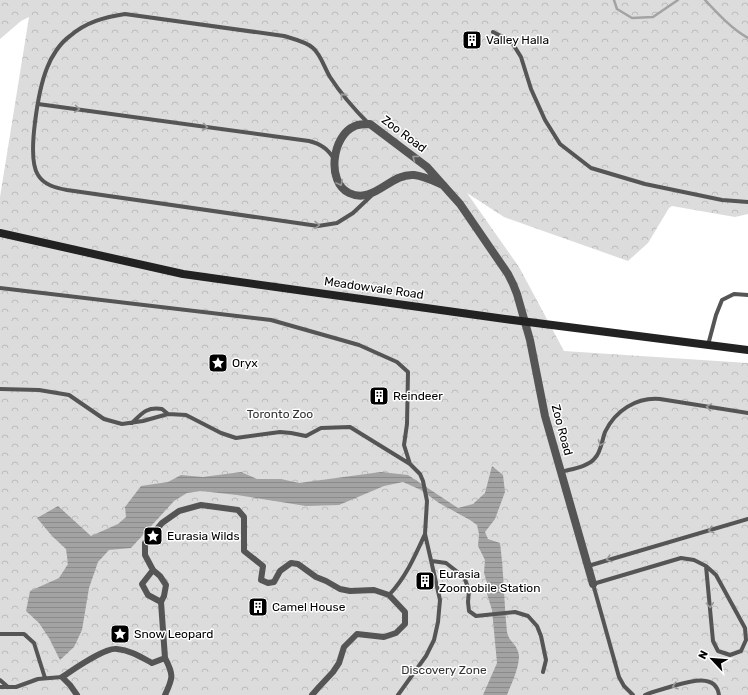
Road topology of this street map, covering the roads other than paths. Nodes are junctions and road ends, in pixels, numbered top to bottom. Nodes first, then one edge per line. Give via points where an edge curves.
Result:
1 (493, 32) dead end
2 (38, 104) junction
3 (370, 124) junction
4 (334, 159) junction
5 (443, 185) junction
6 (372, 194) junction
7 (748, 202) edge
8 (0, 233) edge
9 (0, 288) edge
10 (748, 295) edge
11 (525, 321) junction
12 (708, 345) junction
13 (748, 350) edge
14 (0, 389) edge
15 (748, 413) edge
16 (168, 414) junction
17 (132, 423) junction
18 (410, 464) junction
19 (561, 472) junction
20 (748, 519) edge
21 (425, 534) junction
22 (432, 561) junction
23 (588, 566) junction
24 (706, 566) junction
25 (153, 570) junction
26 (593, 584) junction
27 (389, 595) junction
28 (161, 602) junction
29 (0, 634) edge
30 (166, 658) junction
31 (543, 672) dead end
32 (62, 677) junction
33 (44, 678) junction
34 (0, 680) edge
35 (0, 687) edge
36 (8, 687) junction
37 (77, 695) edge
38 (165, 695) edge
39 (312, 695) edge
40 (398, 695) edge
41 (633, 695) edge
42 (645, 695) edge
43 (719, 695) edge

1 - 7 lane via 511,41 521,56 531,89 545,120 560,144 591,168 645,184 722,200
3 -> 2 lane via 341,93 318,53 304,42 284,36 125,14 101,18 69,36 52,56 46,68
2 -> 4 lane via 309,141 325,148
2 -> 6 lane via 32,150 34,165 38,175 52,187 318,226 337,223 353,213
3 - 4 street, Zoo Road via 353,126 345,133 339,142
5 -> 3 street, Zoo Road via 427,167
4 -> 6 street, Zoo Road via 338,183 342,189 356,195
5 - 6 street, Zoo Road via 414,175 399,178
5 - 11 street, Zoo Road via 460,204 508,274 518,294
8 - 11 main road, Meadowvale Road via 183,274
9 - 18 lane via 271,320 360,345 397,362 408,372 404,445
10 - 12 lane via 734,294 722,300
11 - 12 main road, Meadowvale Road
11 - 19 street, Zoo Road via 545,416
12 - 13 main road, Meadowvale Road
14 - 17 lane via 39,390 69,395 104,419 122,424
15 -> 19 lane via 660,399 642,400 626,407 610,424 595,458 585,465
16 - 17 lane
16 - 17 lane via 162,409 153,408 144,411
16 - 18 lane via 186,415 236,438 280,432 306,436 321,428 350,427
18 - 21 lane via 423,481 427,501
19 - 23 street, Zoo Road
20 -> 23 lane
21 - 22 lane
21 - 27 lane via 409,569 400,584
22 - 31 lane via 446,563 464,577 469,590 469,611 476,616 515,612 528,616 537,626 541,636 546,660
22 - 40 lane via 440,600 434,640 426,656
23 - 26 street, Zoo Road
24 -> 24 lane via 713,641 718,651 730,655 741,650 746,640 745,628 716,575
24 - 26 lane via 694,560 681,558
25 - 27 street via 145,555 145,543 162,523 179,510 201,505 238,510 244,517 244,551 263,566 261,580 274,582 280,571 291,563 298,564 340,589 374,590
25 - 28 street via 166,585
25 - 28 street via 142,584 148,595
26 - 41 lane, Zoo Road via 619,677
27 - 39 street via 405,612 405,624 396,633 384,637 357,634 344,647 333,672
28 - 30 street
29 - 33 lane via 24,634 34,643
30 - 32 street via 152,663 128,651 115,648 105,651
30 - 38 street via 171,668 172,681
32 - 33 lane
32 - 37 street
33 - 36 lane
34 - 36 lane
35 - 36 lane
43 -> 42 lane via 713,684 705,680 695,680

